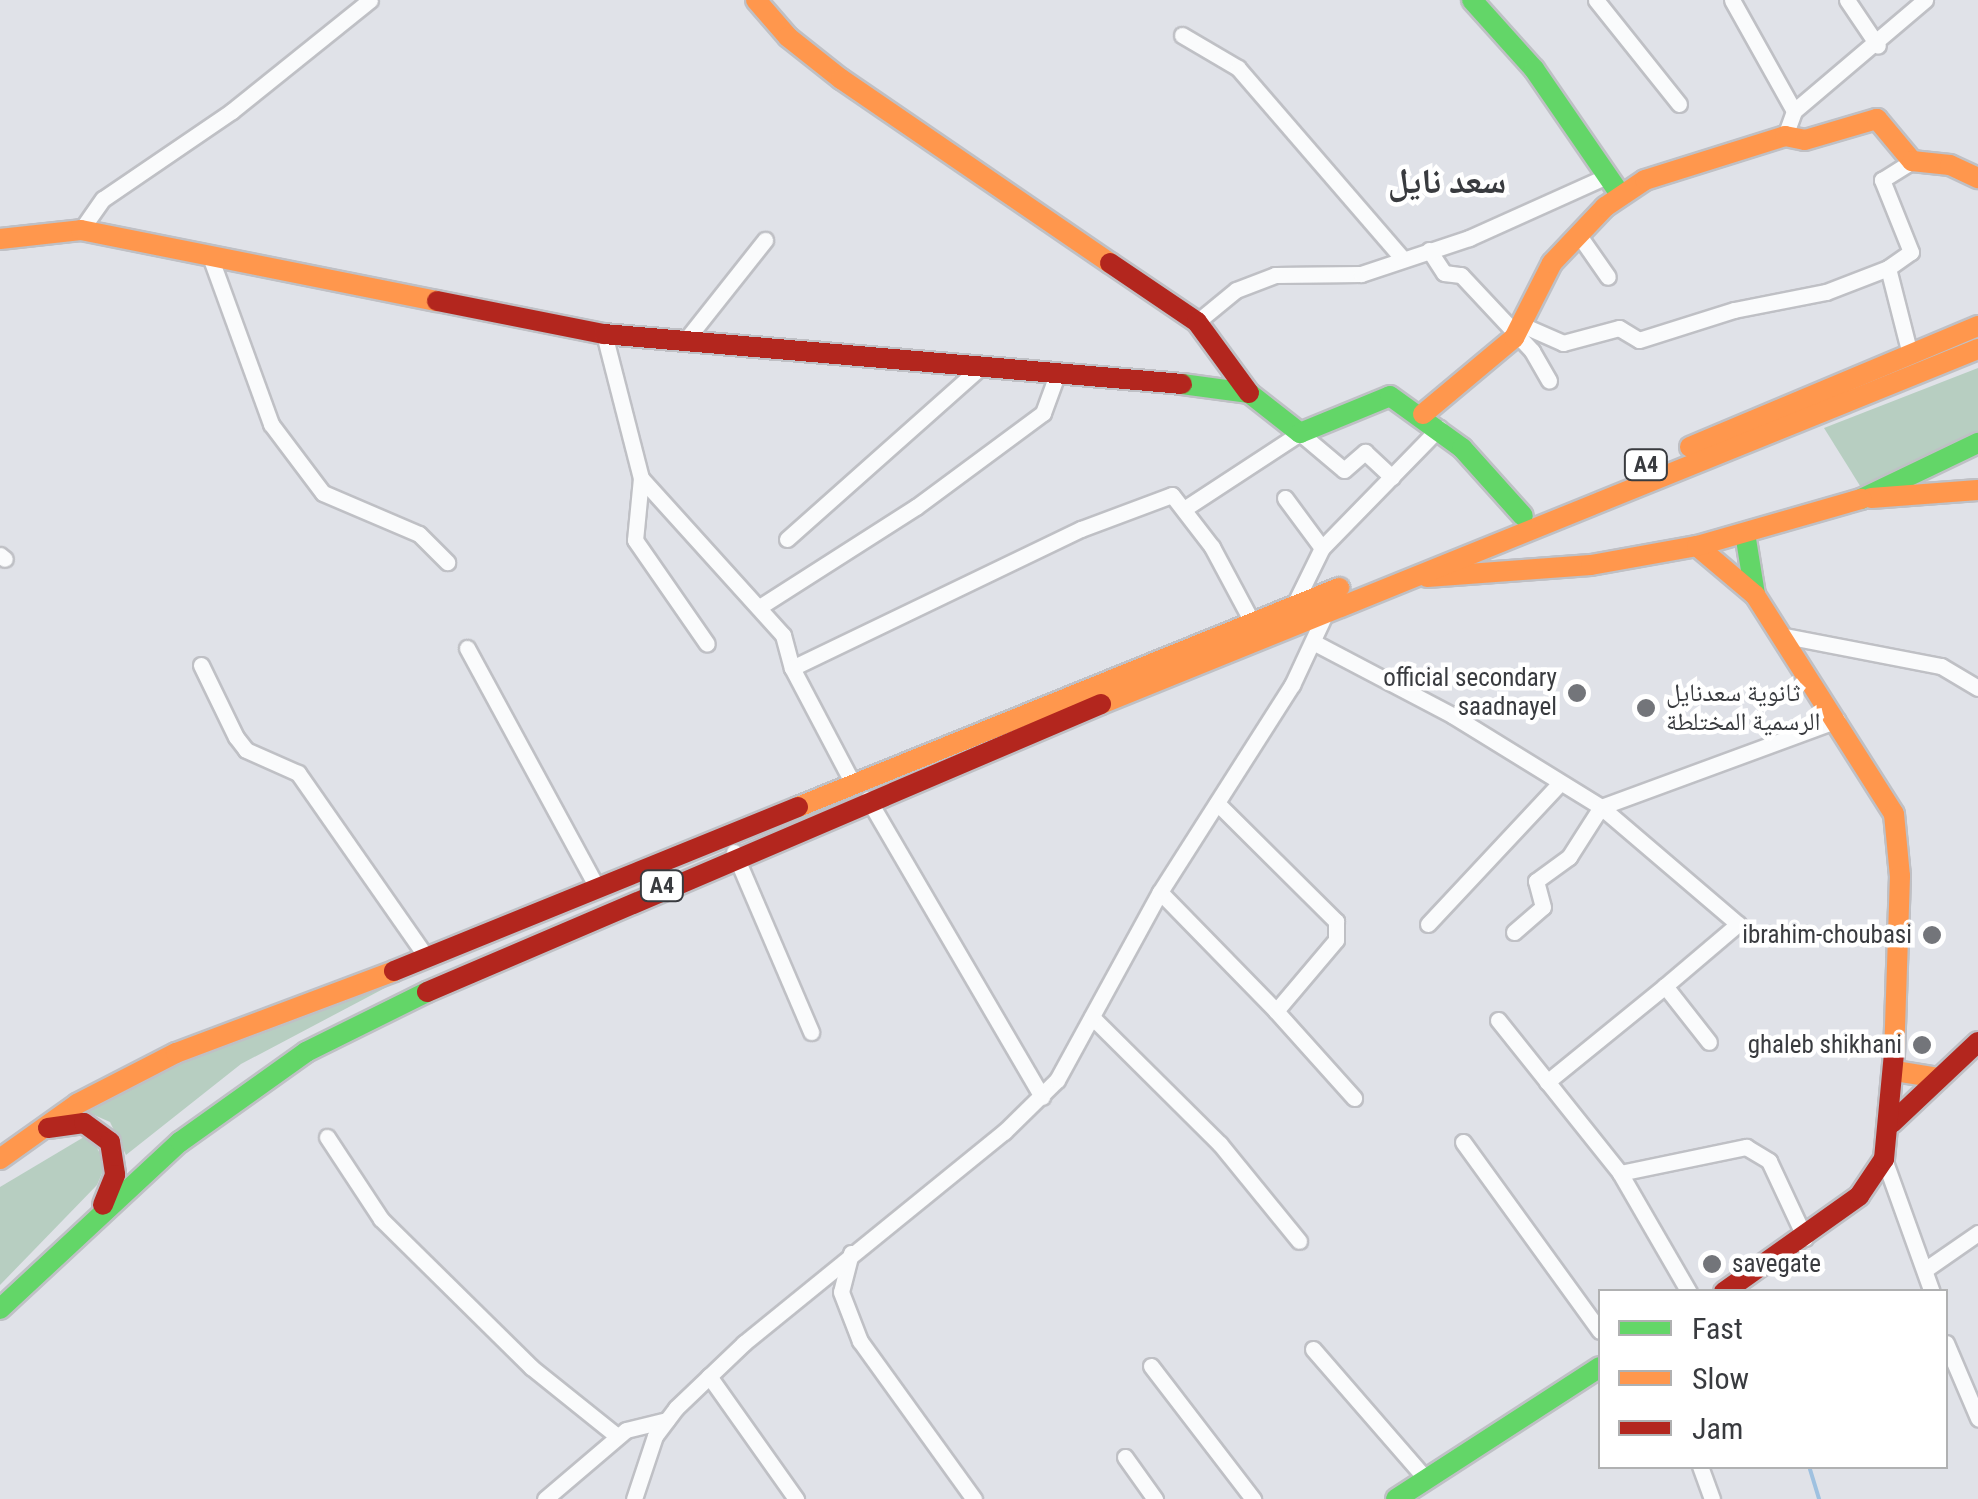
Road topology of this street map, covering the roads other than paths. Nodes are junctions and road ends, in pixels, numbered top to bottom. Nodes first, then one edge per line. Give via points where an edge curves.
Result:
1 (370, 0) edge
2 (756, 0) edge
3 (1472, 0) edge
4 (1596, 0) edge
5 (1732, 0) edge
6 (1847, 0) edge
7 (1902, 0) edge
8 (1925, 0) edge
9 (1911, 15) junction
10 (1182, 35) dead end
11 (1878, 46) junction
12 (1678, 104) dead end
13 (1794, 112) junction
14 (1785, 136) junction
15 (1912, 161) junction
16 (1607, 176) junction
17 (1978, 178) edge
18 (1620, 194) junction
19 (80, 230) junction
20 (1578, 234) junction
21 (0, 239) edge
22 (765, 240) dead end
23 (1428, 250) junction
24 (211, 258) junction
25 (1402, 258) junction
26 (1888, 268) junction
27 (1608, 277) dead end
28 (1197, 322) junction
29 (1978, 326) edge
30 (1517, 331) junction
31 (604, 334) junction
32 (685, 341) junction
33 (1978, 349) edge
34 (1910, 354) junction
35 (982, 366) junction
36 (1058, 372) junction
37 (1549, 380) dead end
38 (1249, 393) junction
39 (1431, 421) junction
40 (1300, 433) junction
41 (1978, 442) edge
42 (1392, 477) junction
43 (641, 478) junction
44 (1978, 490) edge
45 (1285, 498) dead end
46 (1865, 498) junction
47 (1187, 507) junction
48 (1523, 516) junction
49 (1744, 533) junction
50 (787, 539) dead end
51 (1697, 546) junction
52 (1322, 548) junction
53 (447, 562) dead end
54 (1413, 576) junction
55 (1755, 595) junction
56 (1310, 604) junction
57 (762, 606) junction
58 (1251, 620) junction
59 (1780, 635) junction
60 (1315, 643) junction
61 (707, 644) dead end
62 (466, 648) dead end
63 (201, 665) dead end
64 (792, 668) junction
65 (1978, 688) edge
66 (1836, 720) junction
67 (852, 782) junction
68 (1560, 783) junction
69 (868, 799) junction
70 (1217, 803) junction
71 (1601, 807) junction
72 (727, 833) junction
73 (735, 854) junction
74 (596, 887) junction
75 (1160, 892) junction
76 (1428, 924) dead end
77 (1514, 932) dead end
78 (427, 958) junction
79 (1665, 986) junction
80 (1276, 1011) junction
81 (1092, 1018) junction
82 (1498, 1020) dead end
83 (811, 1032) dead end
84 (1709, 1042) dead end
85 (1978, 1042) edge
86 (1894, 1070) junction
87 (1939, 1078) junction
88 (1548, 1082) junction
89 (1042, 1097) junction
90 (1354, 1098) dead end
91 (1892, 1123) junction
92 (37, 1132) junction
93 (326, 1137) dead end
94 (1463, 1142) dead end
95 (0, 1158) edge
96 (1884, 1160) junction
97 (1620, 1173) junction
98 (100, 1211) junction
99 (1978, 1233) edge
100 (1806, 1238) junction
101 (1300, 1241) dead end
102 (851, 1253) junction
103 (56, 1259) junction
104 (1926, 1269) junction
105 (1687, 1289) edge
106 (1729, 1289) edge
107 (1931, 1289) edge
108 (0, 1309) edge
109 (0, 1322) edge
110 (1598, 1328) edge
111 (1948, 1346) edge
112 (1313, 1349) dead end
113 (1150, 1366) dead end
114 (1598, 1368) edge
115 (709, 1376) junction
116 (1971, 1386) edge
117 (1978, 1418) edge
118 (667, 1420) junction
119 (617, 1436) junction
120 (1125, 1457) dead end
121 (1701, 1469) edge
122 (1426, 1479) junction
123 (545, 1499) edge
124 (634, 1499) edge
125 (796, 1499) edge
126 (974, 1499) edge
127 (1155, 1499) edge
128 (1253, 1499) edge
129 (1396, 1499) edge
130 (1712, 1499) edge

1 - 19 street via 232,111 103,199
2 - 28 main road via 788,37 841,79
3 - 16 main road via 1534,69
4 - 12 street
5 - 13 street
6 - 11 street
7 - 9 street
8 - 9 street
9 - 11 street
10 - 25 street via 1238,68
11 - 13 street
13 - 14 street
14 - 15 main road via 1805,140 1877,118
14 - 18 main road via 1676,167
15 - 17 main road via 1950,165
15 - 26 street via 1882,177 1910,247 1910,256
16 - 18 main road
16 - 23 street
18 - 20 main road
19 - 21 main road
19 - 24 main road
20 - 27 street
20 - 30 main road via 1540,281
22 - 32 street
23 - 25 street
23 - 30 street via 1444,272 1461,275
24 - 31 main road
24 - 53 street via 272,424 324,493 418,534
25 - 28 street via 1344,276 1275,275 1236,290
26 - 30 street via 1826,292 1734,310 1639,340 1619,328 1563,343
26 - 34 street
28 - 38 main road
29 - 34 main road, A4
30 - 37 street
30 - 39 main road
31 - 32 main road
31 - 43 street
32 - 35 main road
33 - 54 main road, A4
34 - 48 main road, A4
35 - 36 main road
35 - 50 street
36 - 38 main road
36 - 57 street via 1044,413 916,507
38 - 40 main road
39 - 40 main road via 1390,396
39 - 42 street
39 - 48 main road
40 - 42 street via 1344,470 1365,452
40 - 47 street
41 - 46 main road
42 - 52 street
43 - 57 street
43 - 61 street via 635,540
44 - 46 main road
45 - 52 street
46 - 49 main road
47 - 58 street
47 - 64 street via 1172,495 1081,529
48 - 56 main road, A4
49 - 51 main road
49 - 55 main road
51 - 54 main road via 1592,565
51 - 55 main road
52 - 56 street
54 - 56 main road, A4
55 - 59 main road
56 - 58 main road, A4
56 - 60 street
56 - 69 main road, A4
57 - 64 street via 783,634
58 - 67 main road, A4
59 - 65 street via 1922,661
59 - 66 main road
60 - 68 street
60 - 70 street
62 - 74 street
63 - 78 street via 236,737 255,756 283,761 298,773
64 - 67 street
66 - 71 street
66 - 86 main road via 1889,800 1897,830
67 - 72 main road, A4
68 - 71 street
68 - 76 street
69 - 73 main road, A4
69 - 89 street
70 - 75 street
70 - 80 street via 1338,926 1336,940
71 - 77 street via 1570,857 1536,882 1543,907
71 - 79 street via 1738,924
72 - 73 street
72 - 74 main road, A4
73 - 83 street
73 - 98 main road, A4 via 369,1017 306,1052 180,1142
74 - 78 main road, A4
75 - 80 street
75 - 81 street
78 - 92 main road, A4 via 176,1052
79 - 84 street
79 - 88 street
80 - 90 street
81 - 89 street via 1068,1067
81 - 101 street via 1220,1144
82 - 88 street
85 - 87 main road
86 - 87 main road
86 - 91 main road
87 - 91 main road
88 - 97 street
89 - 102 street
91 - 96 main road
92 - 95 main road, A4
92 - 98 main road via 84,1123 110,1142 115,1175
93 - 119 street via 382,1219 531,1367
94 - 110 street
96 - 100 main road via 1859,1196
96 - 104 street
97 - 100 street via 1746,1147 1769,1161
97 - 105 street
98 - 103 main road, A4
99 - 104 street
100 - 106 main road
102 - 115 street
102 - 126 street via 841,1292 860,1341
103 - 108 main road, A4
103 - 109 main road
104 - 107 street
111 - 116 street
112 - 122 street
113 - 128 street
114 - 122 main road
115 - 118 street
115 - 125 street
116 - 117 street
118 - 119 street
118 - 124 street
119 - 123 street
120 - 127 street
121 - 130 street
122 - 129 main road

